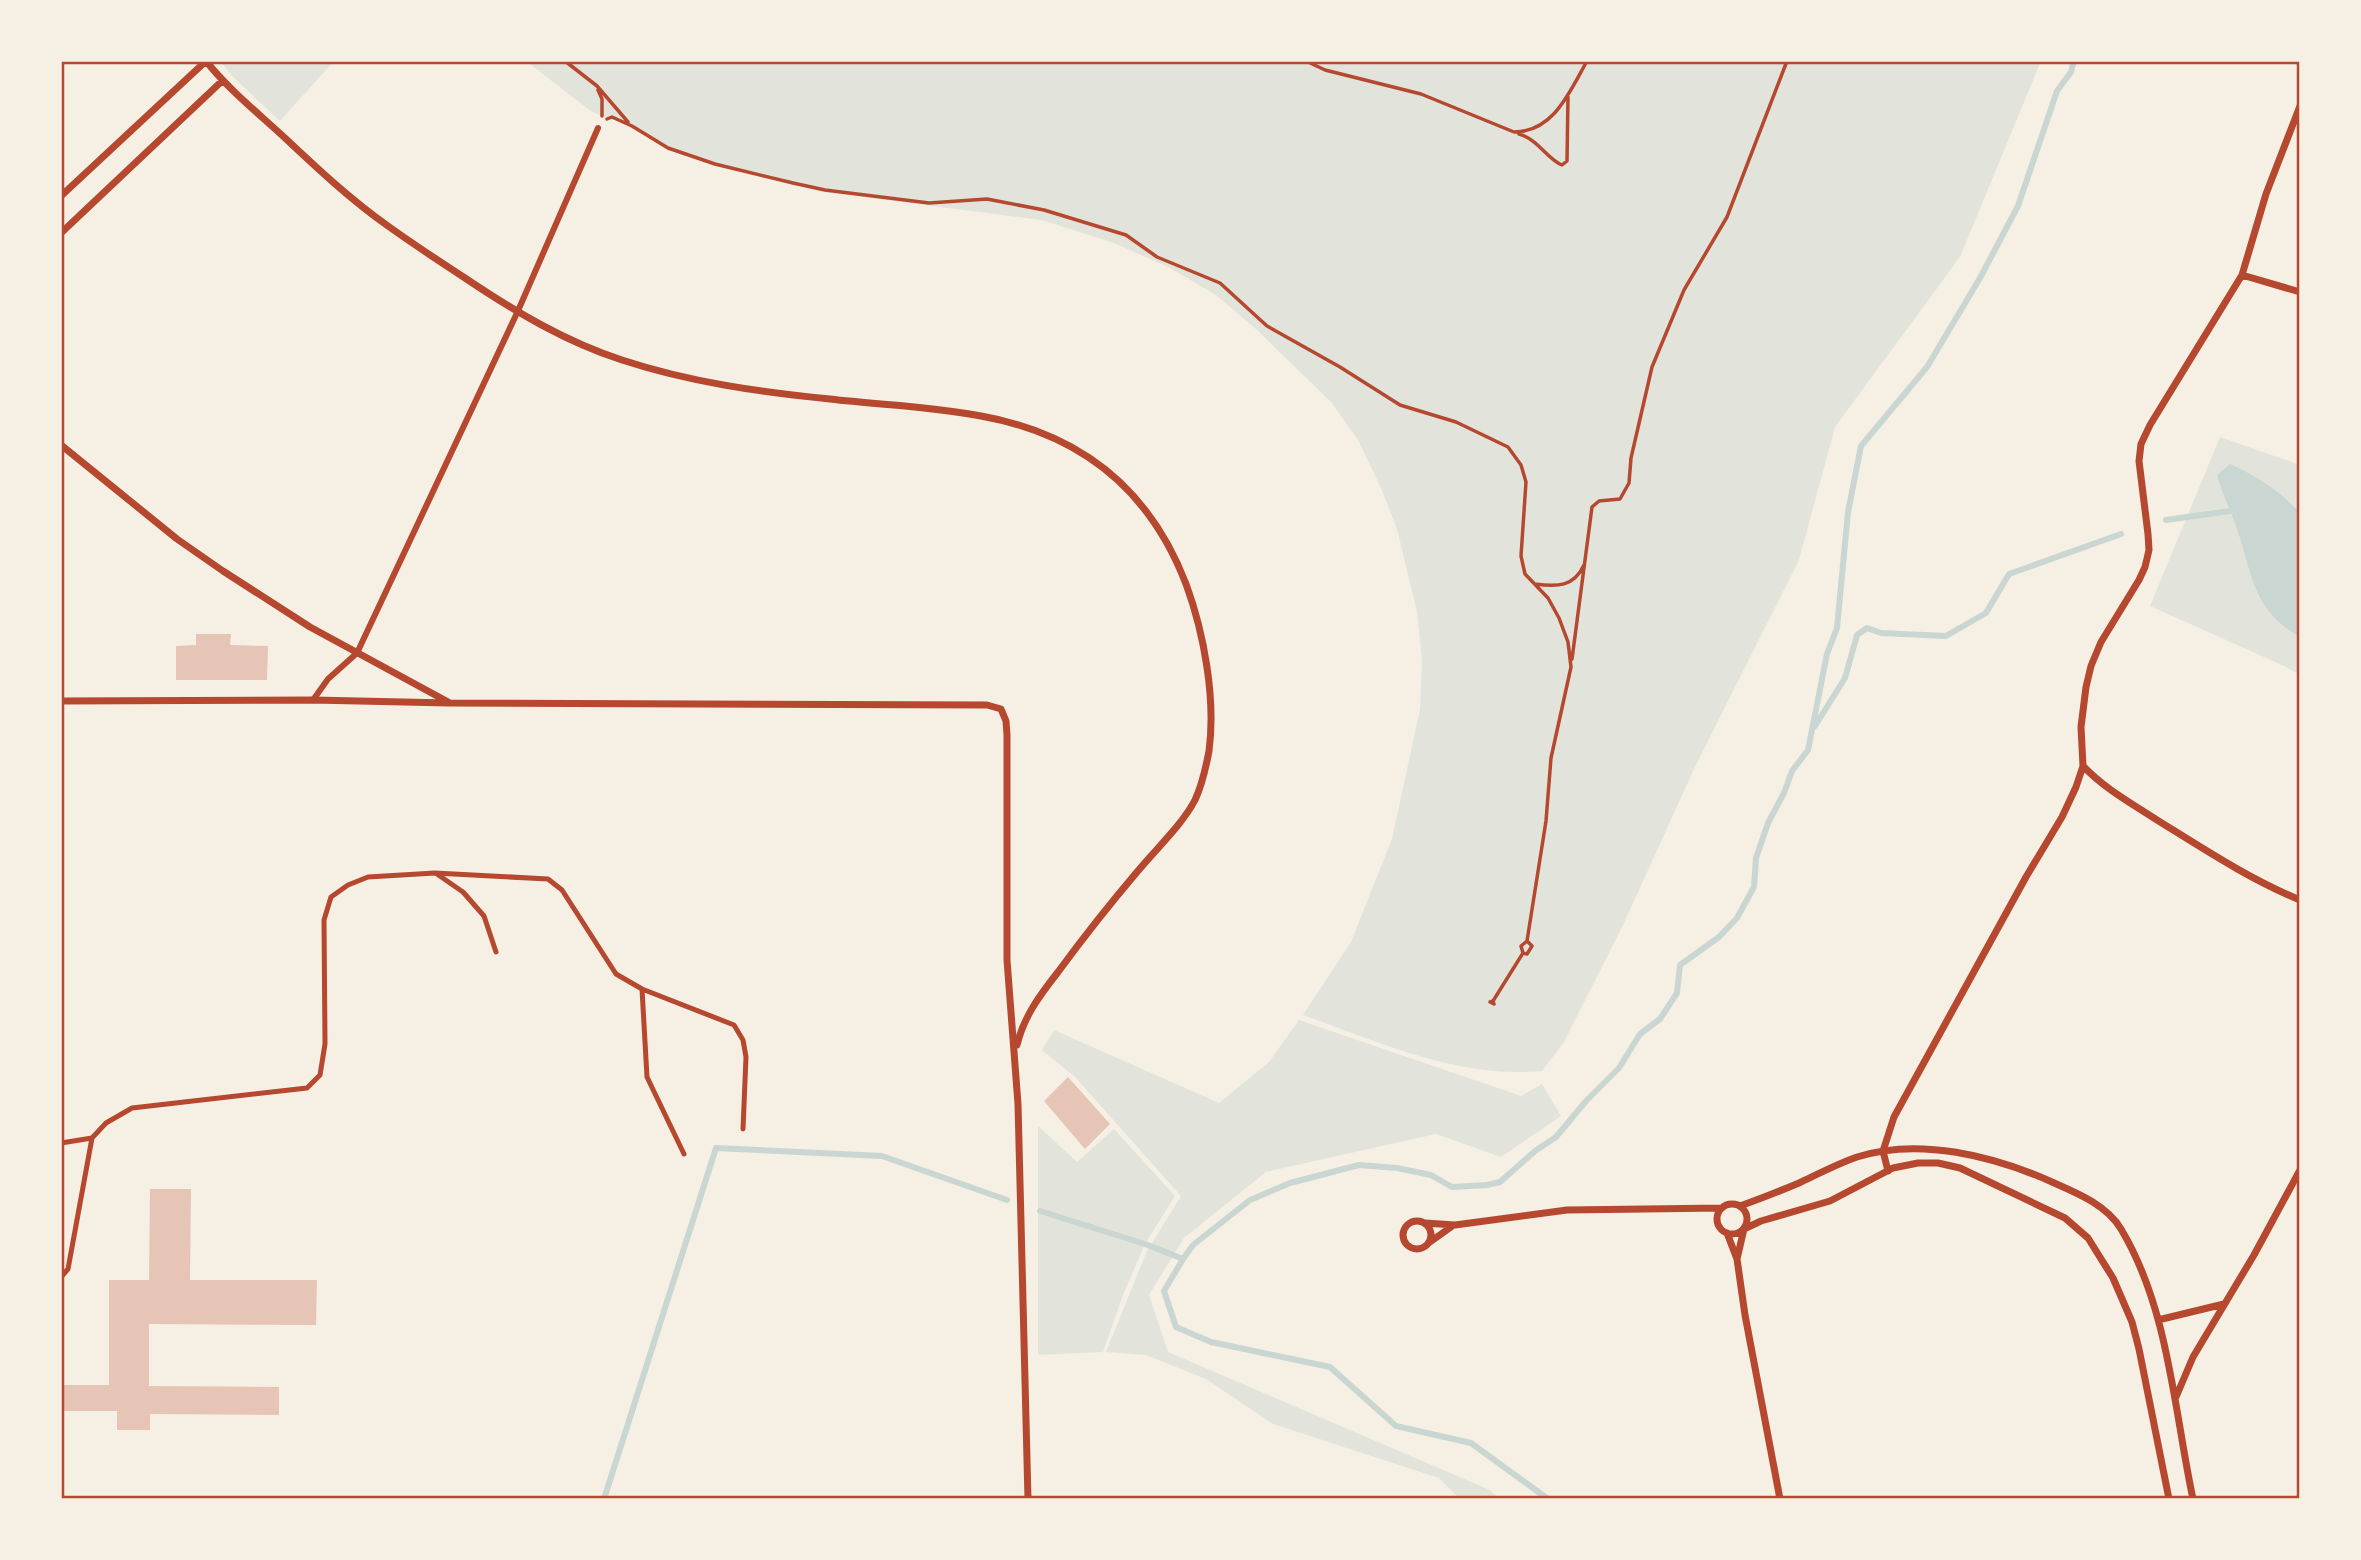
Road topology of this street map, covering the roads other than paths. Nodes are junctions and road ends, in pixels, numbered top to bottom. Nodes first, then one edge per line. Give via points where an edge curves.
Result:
1 (206, 61) edge
2 (222, 81) junction
3 (2300, 106) edge
4 (598, 128) road end
5 (61, 196) edge
6 (61, 233) edge
7 (2242, 275) junction
8 (2300, 292) edge
9 (517, 313) junction
10 (61, 444) edge
11 (357, 653) junction
12 (313, 700) junction
13 (61, 701) edge
14 (450, 703) junction
15 (2083, 766) junction
16 (435, 873) junction
17 (2300, 900) edge
18 (496, 952) dead end
19 (642, 989) junction
20 (1015, 1052) junction
21 (743, 1129) dead end
22 (92, 1138) junction
23 (61, 1143) edge
24 (1883, 1151) junction
25 (684, 1154) dead end
26 (2300, 1169) edge
27 (1888, 1171) junction
28 (1740, 1206) junction
29 (1722, 1208) junction
30 (1698, 1209) junction
31 (1424, 1223) junction
32 (1718, 1224) junction
33 (1455, 1225) junction
34 (1744, 1229) junction
35 (1727, 1233) junction
36 (1429, 1243) junction
37 (1737, 1259) junction
38 (61, 1278) edge
39 (2224, 1304) junction
40 (2158, 1320) junction
41 (2176, 1398) junction
42 (1028, 1499) edge
43 (1780, 1499) edge
44 (2169, 1499) edge
45 (2193, 1499) edge

1 - 2 street
1 - 5 street
2 - 6 street
2 - 9 street via 318,170 386,225
3 - 7 street via 2266,194
4 - 9 street
7 - 8 street
7 - 15 street via 2141,444 2148,551 2139,580 2091,666 2081,727
9 - 11 street
9 - 20 street via 620,360 689,379 778,394 938,409 1032,429 1068,444 1098,464 1150,513 1182,574 1200,635 1211,721 1203,776 1184,816 1043,990 1027,1014
10 - 11 street via 200,555
11 - 12 street via 328,678
11 - 14 street
12 - 13 street
12 - 14 street
14 - 20 street via 987,705 1001,709 1007,735 1007,960
15 - 17 street via 2113,793 2213,856
15 - 24 street via 2062,817 1894,1117
16 - 18 lane via 463,892 484,916
16 - 19 lane via 548,879 562,890 616,974
16 - 22 lane via 368,877 331,897 324,920 325,1044 320,1075 307,1088 132,1108 106,1123
19 - 21 lane via 734,1026 746,1057
19 - 25 lane via 647,1077
20 - 42 street
22 - 23 lane
22 - 38 lane via 68,1269
24 - 27 street
24 - 28 street
24 - 40 street via 1985,1157 2096,1205 2113,1218 2125,1236
26 - 39 street
27 - 34 street via 1830,1201
27 - 44 street via 1918,1163 1960,1168 2065,1218 2088,1238 2113,1278 2132,1322
28 - 29 street
28 - 34 street via 1746,1214
29 - 30 street
29 - 32 street
30 - 32 street
30 - 33 street via 1567,1210
31 - 33 street
31 - 36 street via 1431,1234
31 - 36 street via 1408,1224 1403,1239 1417,1250
32 - 35 street
33 - 36 street
34 - 35 street
34 - 37 street
35 - 37 street
37 - 43 street
39 - 40 street
39 - 41 street via 2193,1357
40 - 41 street
41 - 45 street

